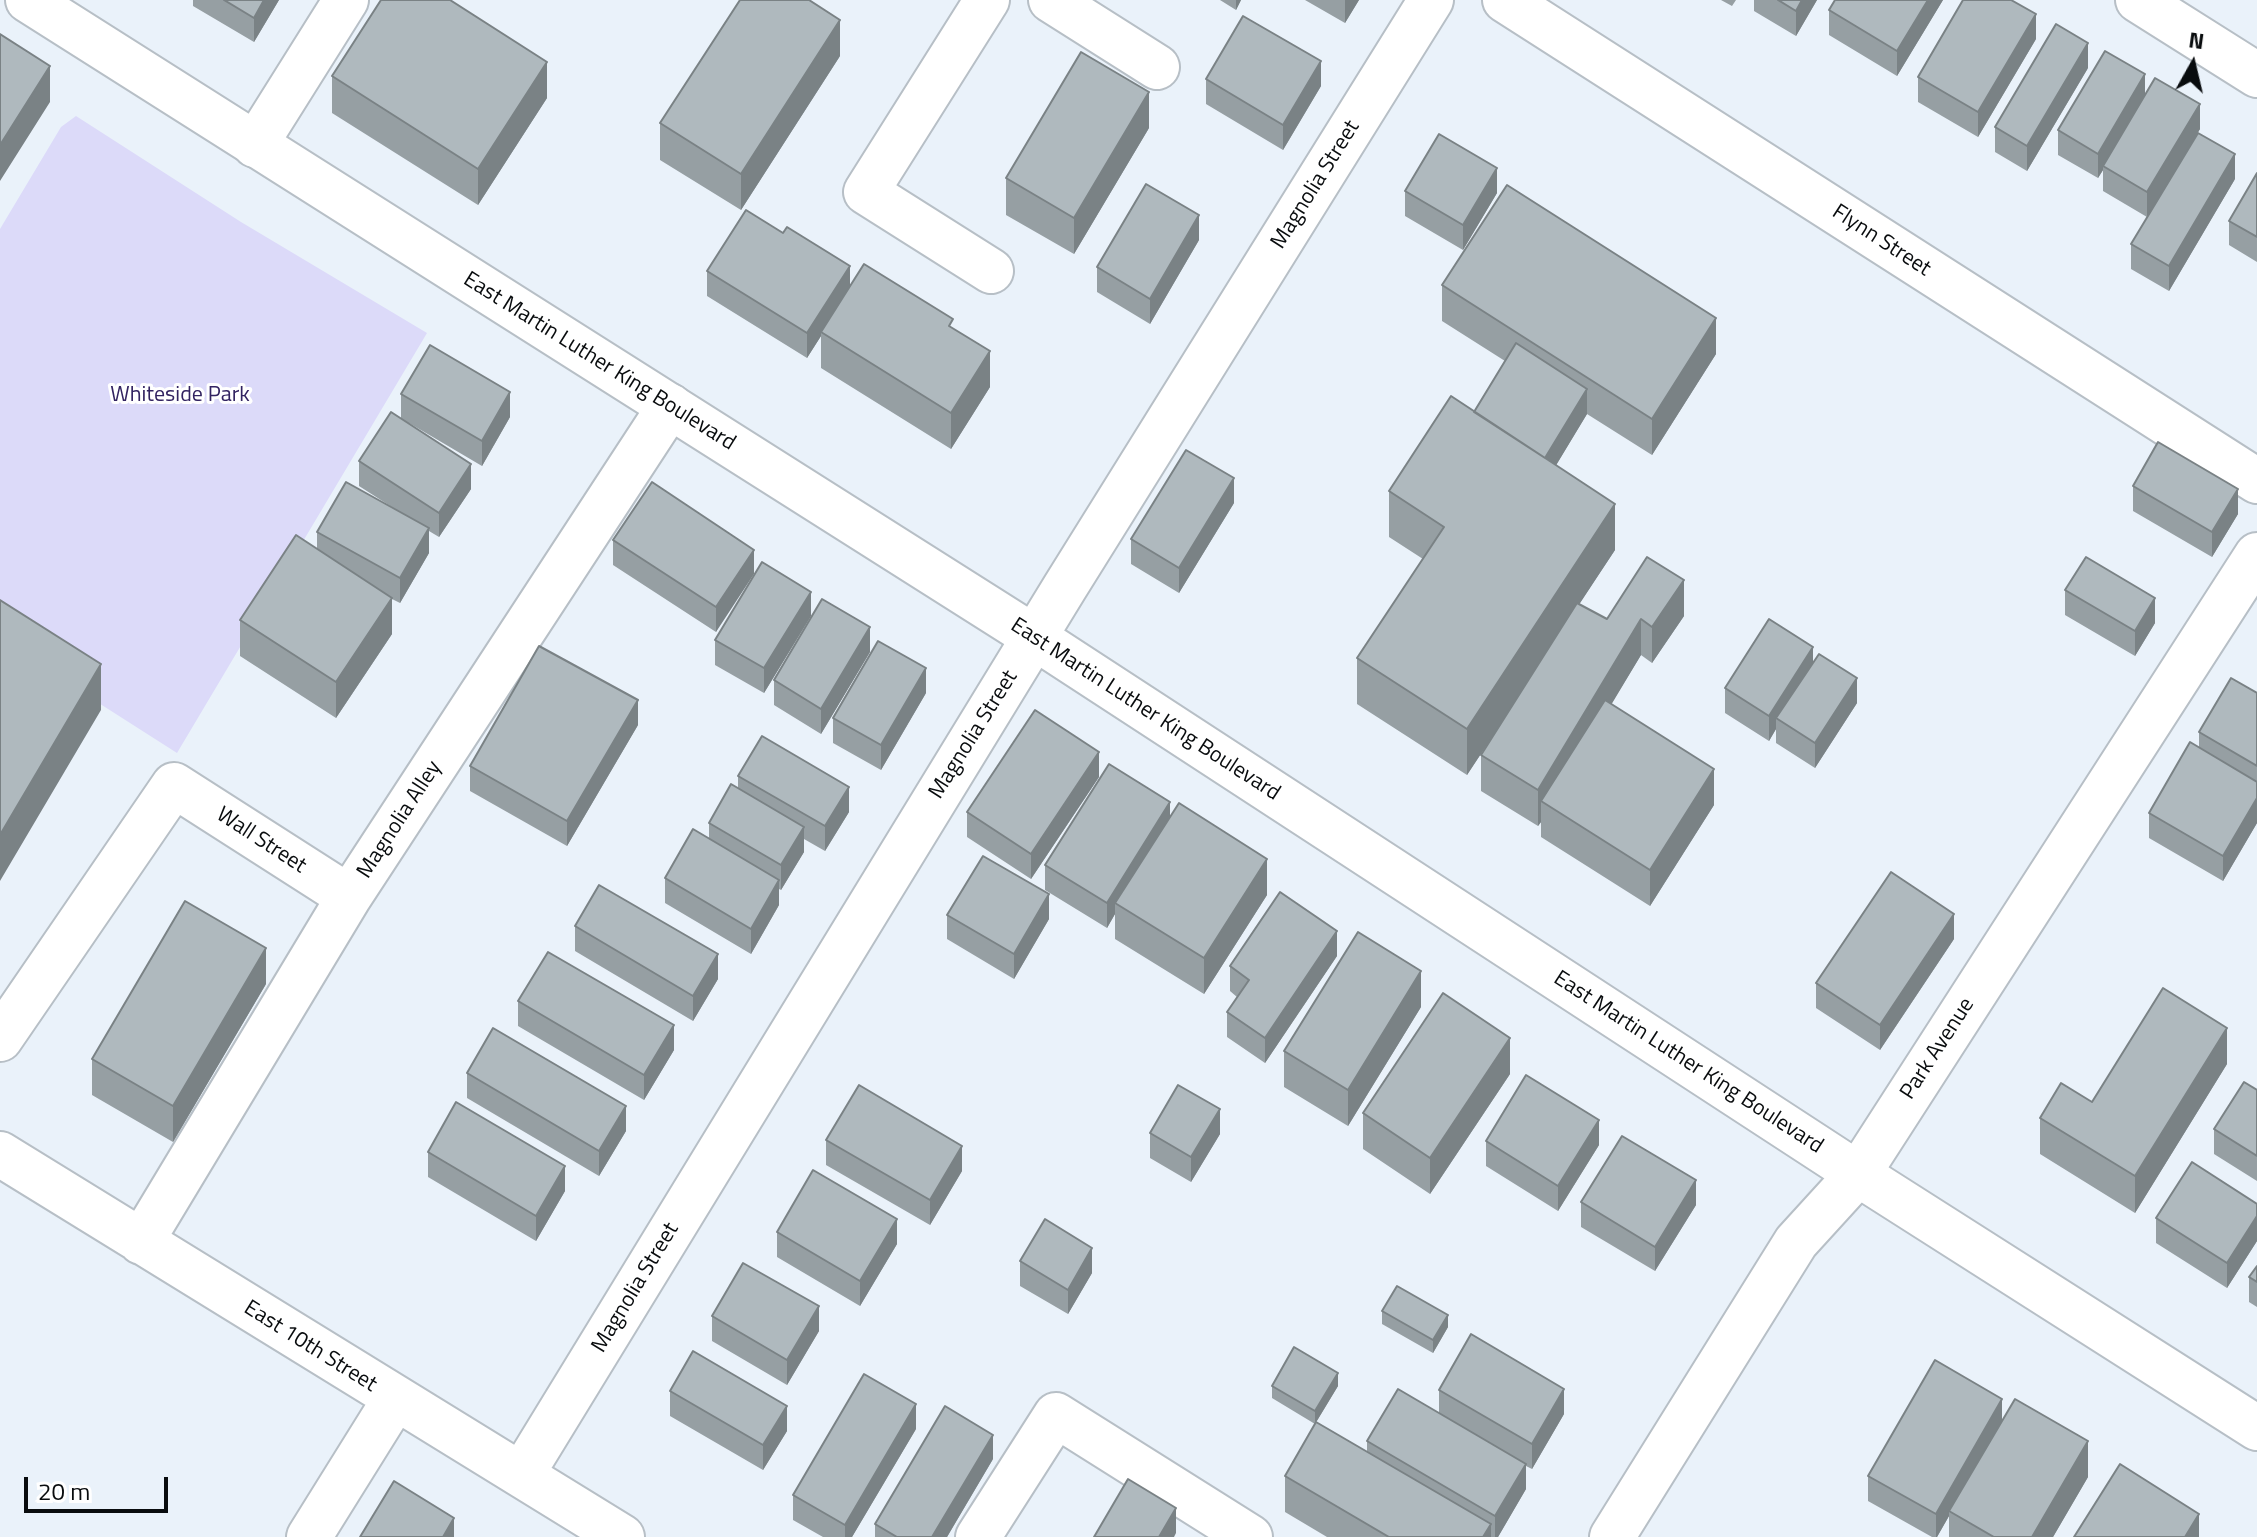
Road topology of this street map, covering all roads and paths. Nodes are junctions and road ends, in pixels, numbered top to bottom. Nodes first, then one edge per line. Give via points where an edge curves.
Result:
1 (28, 0) edge
2 (346, 0) edge
3 (987, 0) edge
4 (1051, 0) edge
5 (1431, 0) edge
6 (1505, 0) edge
7 (2138, 0) edge
8 (1157, 67) dead end
9 (2257, 75) edge
10 (255, 145) junction
11 (991, 271) dead end
12 (670, 406) junction
13 (2257, 481) edge
14 (2257, 555) edge
15 (1034, 637) junction
16 (349, 897) junction
17 (8, 1011) edge
18 (0, 1154) edge
19 (1858, 1174) junction
20 (141, 1242) junction
21 (395, 1399) junction
22 (2257, 1428) edge
23 (522, 1474) junction
24 (309, 1537) edge
25 (622, 1537) edge
26 (978, 1537) edge
27 (1250, 1537) edge
28 (1612, 1537) edge

1 - 10 street, East Martin Luther King Boulevard
2 - 10 street
3 - 11 street via 866,192
4 - 8 street
5 - 15 street, Magnolia Street
6 - 13 street, Flynn Street
7 - 9 street
10 - 12 street, East Martin Luther King Boulevard
12 - 15 street, East Martin Luther King Boulevard
12 - 16 street, Magnolia Alley
14 - 19 street, Park Avenue
15 - 19 street, East Martin Luther King Boulevard
15 - 23 street, Magnolia Street
16 - 17 street, Wall Street via 174,785
16 - 20 street, Magnolia Alley
18 - 20 street, East 10th Street
19 - 22 street, East Martin Luther King Boulevard
19 - 28 street, Park Avenue via 1796,1242
20 - 21 street, East 10th Street
21 - 23 street, East 10th Street
21 - 24 street
23 - 25 street, East 10th Street
26 - 27 street via 1056,1415

